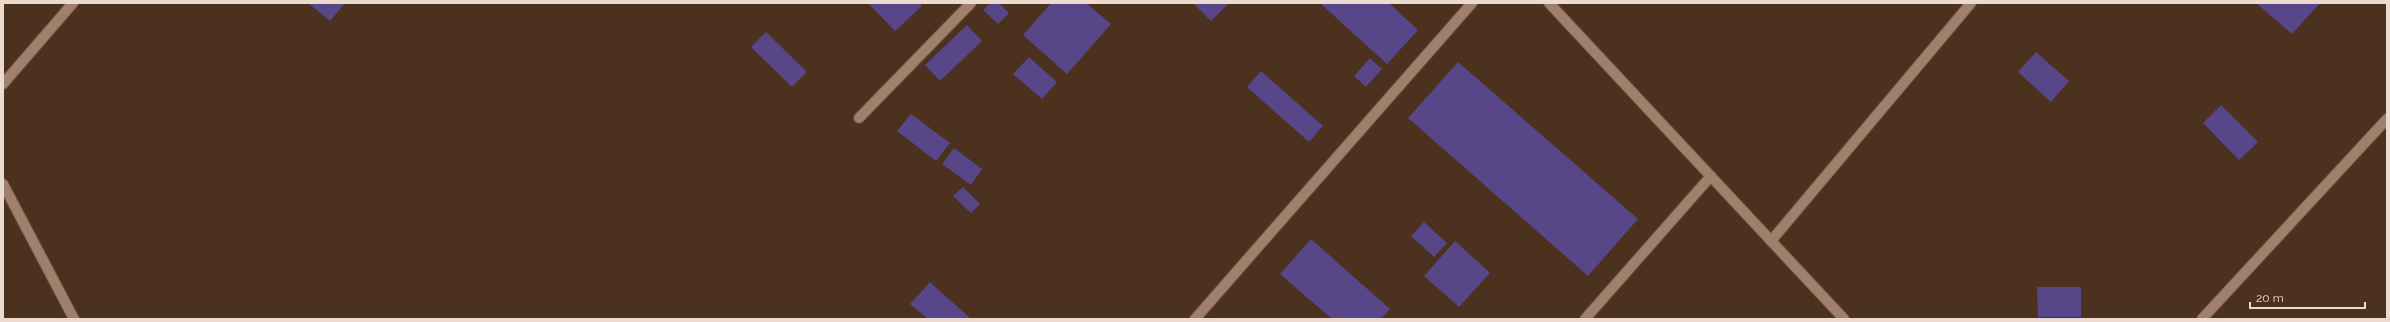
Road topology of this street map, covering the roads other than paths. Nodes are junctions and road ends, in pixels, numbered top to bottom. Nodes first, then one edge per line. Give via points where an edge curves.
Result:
1 (73, 3) edge
2 (971, 3) edge
3 (1472, 3) edge
4 (1549, 3) edge
5 (1971, 3) edge
6 (3, 84) edge
7 (859, 118) dead end
8 (2387, 119) edge
9 (1711, 176) junction
10 (3, 184) edge
11 (1771, 241) junction
12 (74, 319) edge
13 (1196, 319) edge
14 (1586, 319) edge
15 (1844, 319) edge
16 (2202, 319) edge

1 - 6 street
2 - 7 street
3 - 13 street
4 - 9 street
5 - 11 street
8 - 16 street
9 - 11 street
9 - 14 street
10 - 12 street
11 - 15 street

